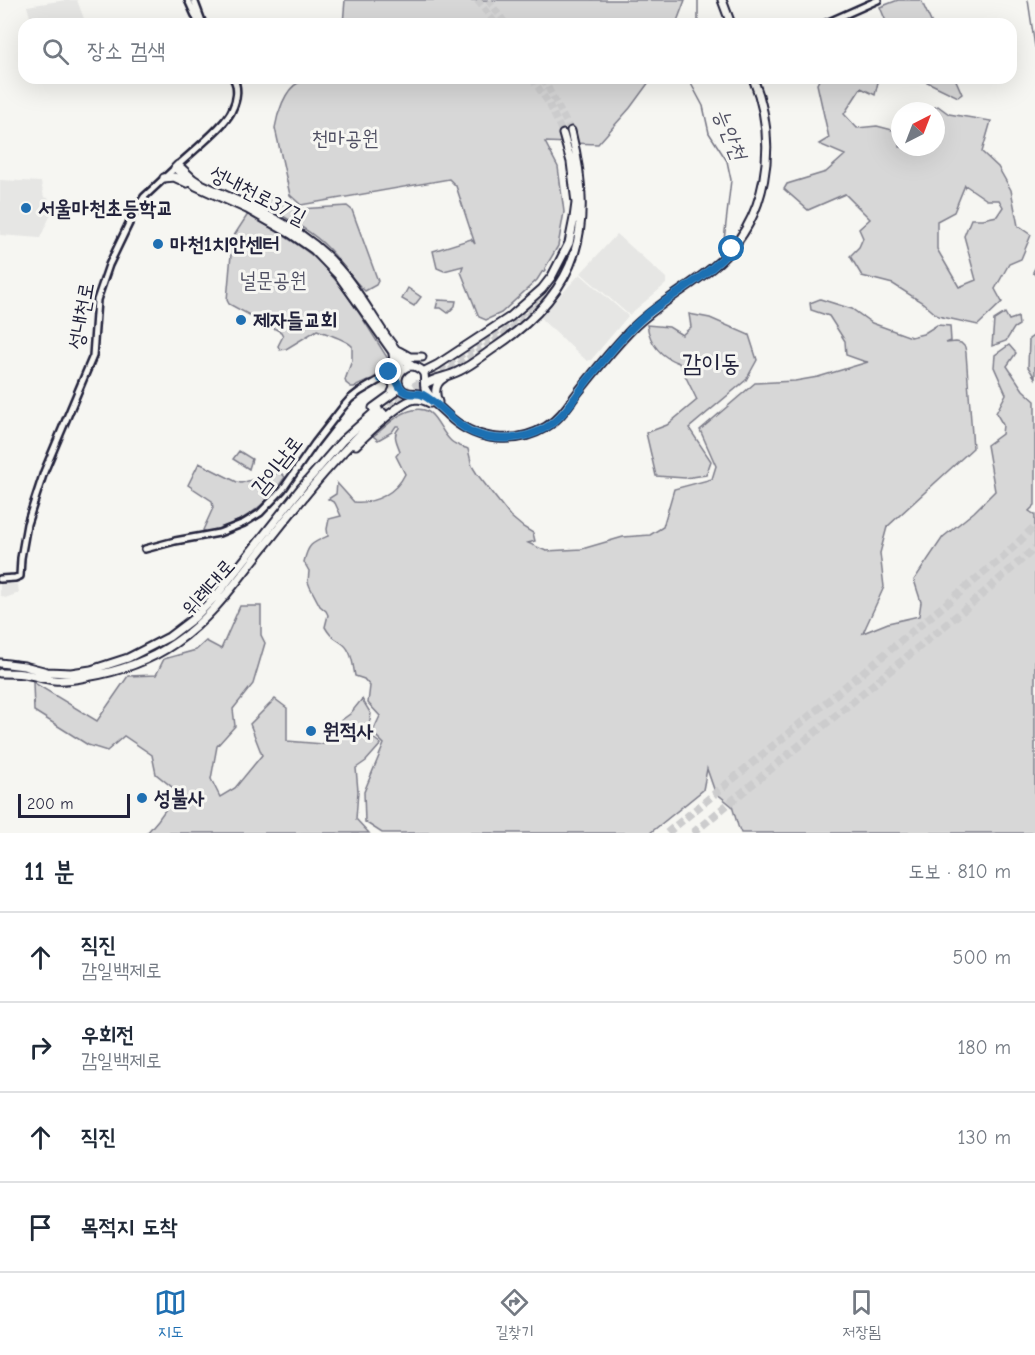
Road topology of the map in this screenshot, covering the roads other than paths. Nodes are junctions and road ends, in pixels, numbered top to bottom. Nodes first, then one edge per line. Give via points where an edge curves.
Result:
1 (188, 0) edge
2 (194, 0) edge
3 (722, 0) edge
4 (878, 0) edge
5 (198, 18) edge
6 (199, 18) edge
7 (729, 18) edge
8 (838, 18) edge
9 (236, 84) edge
10 (756, 84) edge
11 (571, 131) tunnel mouth
12 (564, 134) tunnel mouth
13 (177, 166) junction
14 (164, 178) junction
15 (192, 184) junction
16 (248, 207) junction
17 (391, 347) junction
18 (450, 356) junction
19 (412, 366) junction
20 (401, 371) junction
21 (460, 371) junction
22 (423, 372) junction
23 (447, 376) junction
24 (384, 378) junction
25 (399, 384) junction
26 (425, 385) junction
27 (413, 394) junction
28 (387, 398) junction
29 (435, 403) junction
30 (398, 409) junction
31 (382, 411) junction
32 (453, 420) junction
33 (304, 490) junction
34 (145, 549) dead end
35 (0, 579) edge
36 (0, 663) edge
37 (24, 670) junction
38 (0, 673) edge

1 - 5 street
2 - 6 street
3 - 7 main road
4 - 8 street
9 - 13 street, 성내천로 via 232,112
10 - 32 main road via 763,108 768,161 753,214 732,249 708,272 644,317 561,415 544,428 525,436 496,438 472,432
11 - 21 main road via 583,206 577,246 566,273 552,297 516,333
12 - 18 main road via 576,202 569,243 542,289
13 - 14 street, 성내천로
13 - 15 main road, 성내천로37길
13 - 16 main road, 성내천로37길 via 199,183
14 - 15 main road via 174,177
14 - 35 street, 성내천로 via 144,197 109,265 97,300 93,356 44,472 27,524 20,576
15 - 16 main road, 성내천로37길
16 - 17 main road, 성내천로37길 via 296,231 330,259
17 - 19 main road, 성내천로37길
17 - 19 main road via 410,357 422,357
17 - 20 main road, 성내천로37길
17 - 24 main road via 393,366
18 - 21 main road via 449,368
18 - 22 main road
19 - 20 main road
19 - 22 main road
20 - 24 street, 감이남로
20 - 25 main road
21 - 23 main road
22 - 26 main road
23 - 26 main road
23 - 32 main road via 438,382 435,392
24 - 25 main road via 393,378
24 - 28 main road via 391,380 394,387
24 - 34 street, 감이남로 via 359,392 343,407 283,489 260,513 219,533
25 - 27 main road via 405,392
25 - 28 main road
26 - 27 main road
26 - 29 main road
27 - 29 main road via 421,394
27 - 30 main road
28 - 31 main road
29 - 32 main road
30 - 31 main road
30 - 32 main road via 414,400 423,400
31 - 33 main road, 위례대로
31 - 33 main road via 356,422 340,437 321,458
33 - 37 main road, 위례대로 via 215,597 169,637 128,658 91,670
36 - 37 main road, 위례대로
37 - 38 main road, 위례대로

